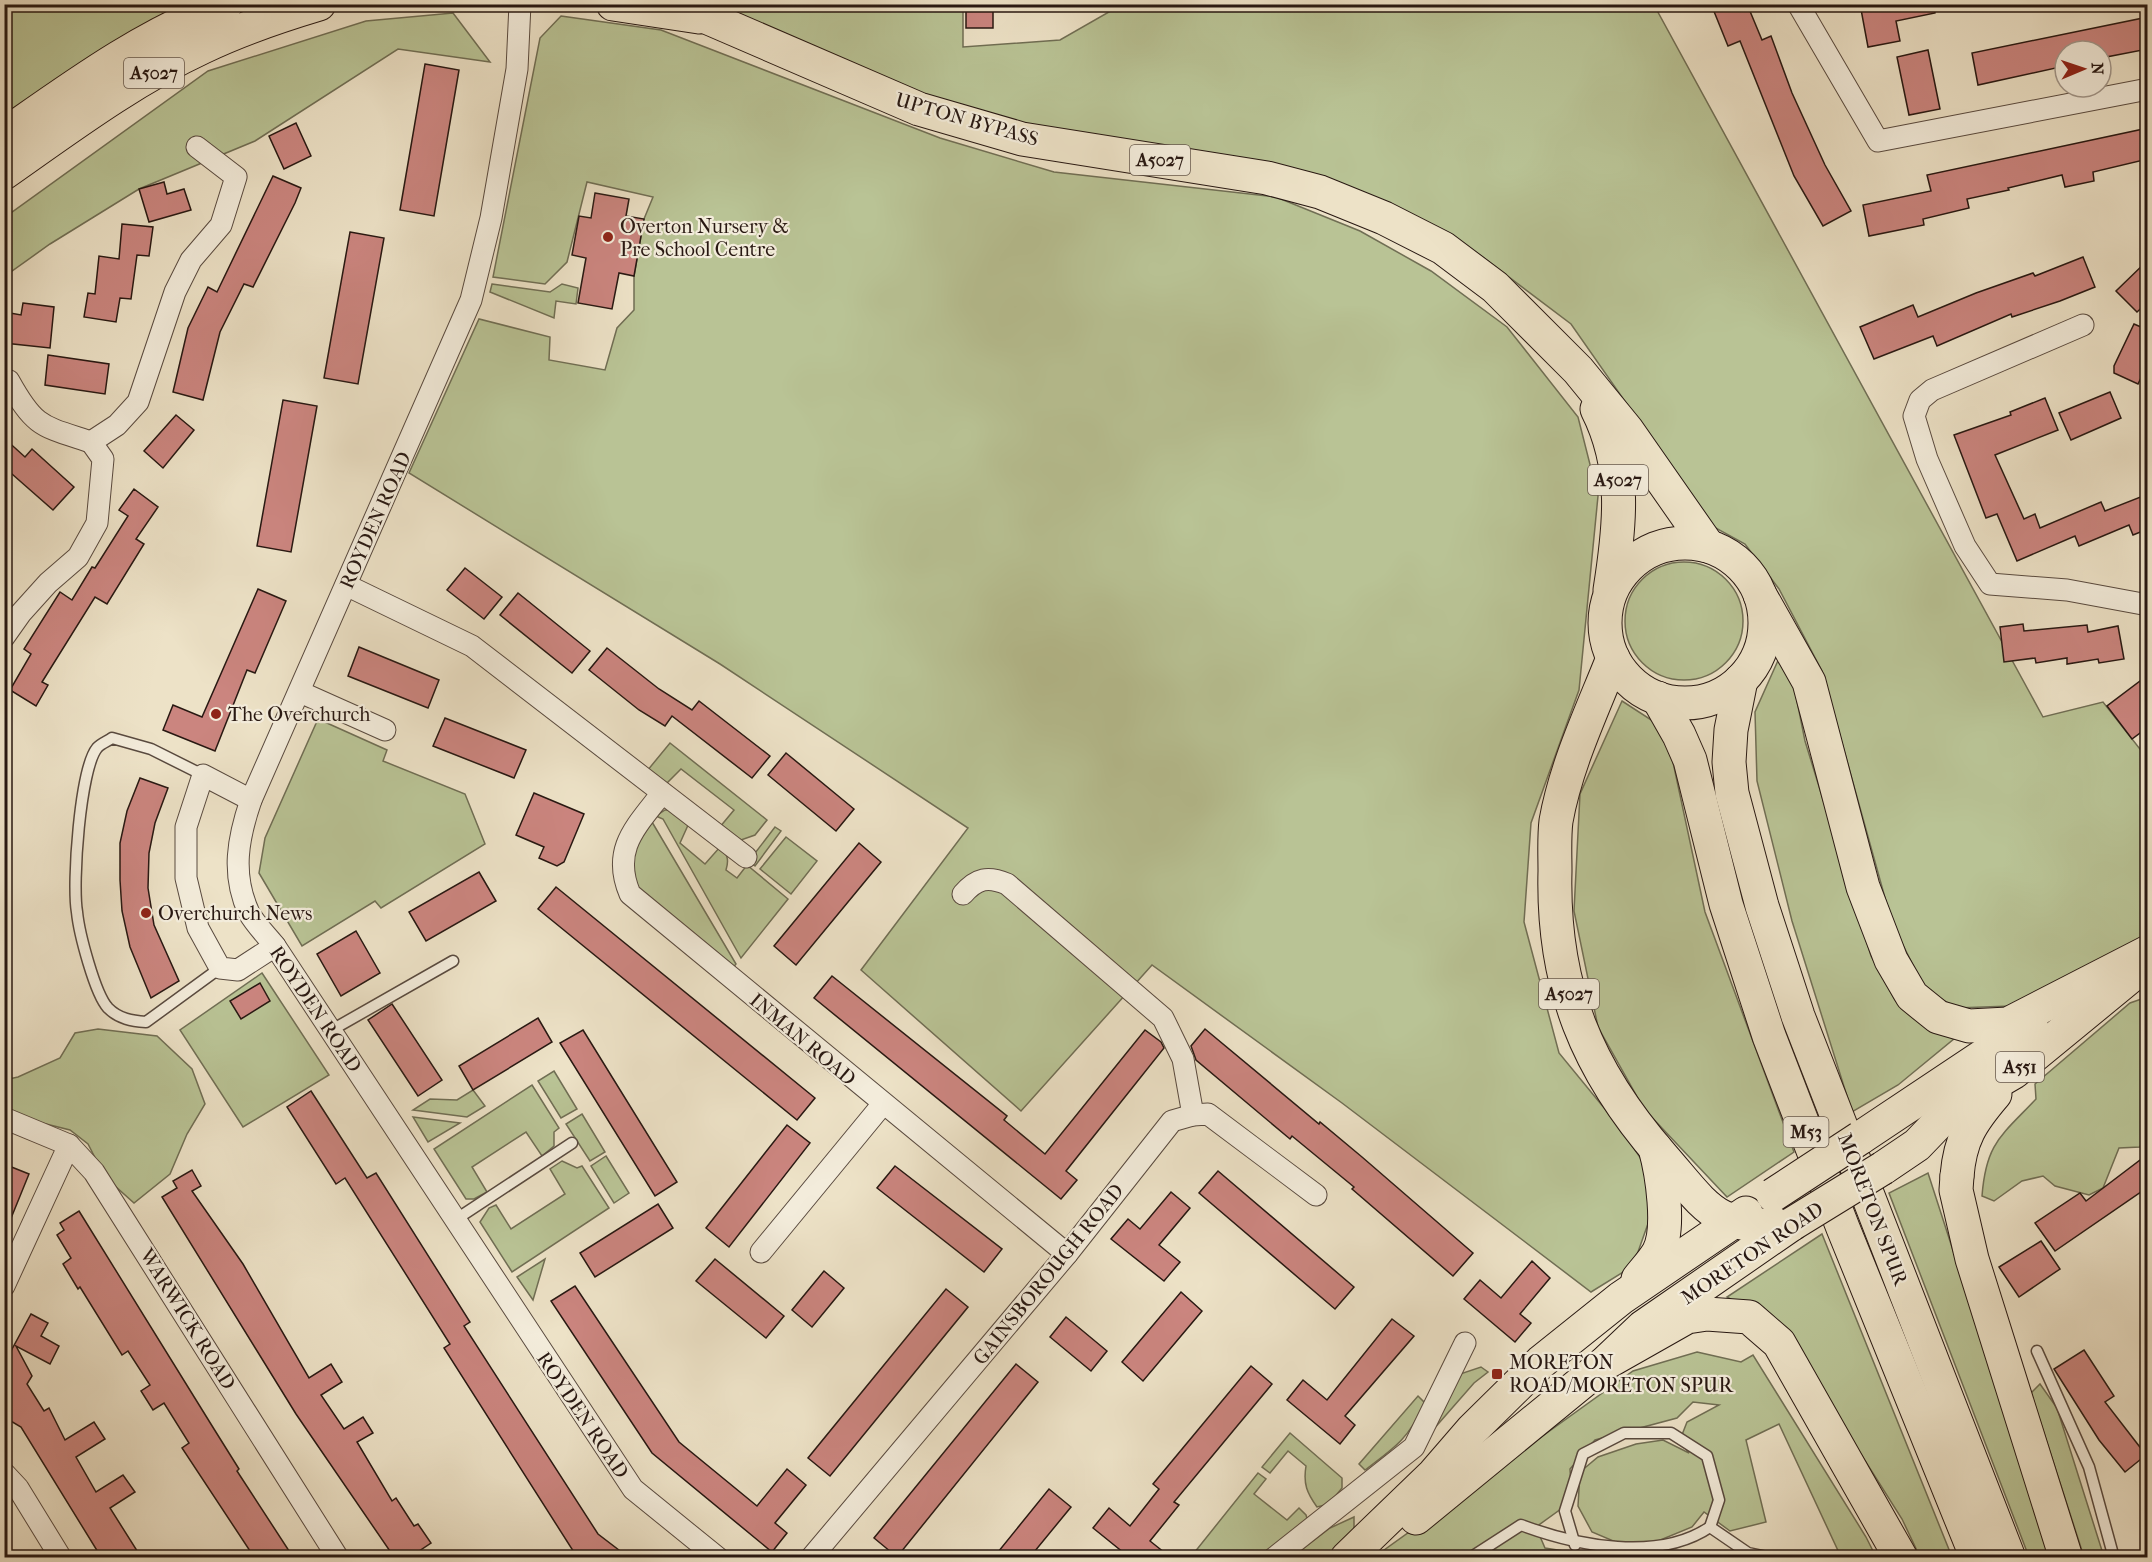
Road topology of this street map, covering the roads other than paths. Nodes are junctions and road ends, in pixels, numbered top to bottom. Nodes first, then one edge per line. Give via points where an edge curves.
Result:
1 (226, 4) edge
2 (320, 4) edge
3 (520, 4) edge
4 (613, 4) edge
5 (1798, 4) edge
6 (690, 11) edge
7 (2148, 90) edge
8 (4, 135) edge
9 (197, 147) dead end
10 (4, 172) edge
11 (2083, 325) dead end
12 (1578, 370) junction
13 (4, 381) edge
14 (90, 442) junction
15 (1708, 546) junction
16 (346, 585) junction
17 (1760, 595) junction
18 (1609, 598) junction
19 (2148, 605) edge
20 (4, 637) edge
21 (1613, 658) junction
22 (1741, 680) junction
23 (300, 692) junction
24 (1658, 698) junction
25 (385, 730) dead end
26 (203, 775) junction
27 (662, 793) junction
28 (251, 800) junction
29 (746, 857) dead end
30 (963, 894) dead end
31 (275, 946) junction
32 (2148, 953) edge
33 (453, 961) dead end
34 (220, 968) junction
35 (2094, 981) junction
36 (330, 1030) junction
37 (2014, 1072) junction
38 (882, 1105) junction
39 (1193, 1115) junction
40 (4, 1118) edge
41 (1860, 1138) junction
42 (572, 1143) dead end
43 (69, 1145) junction
44 (1917, 1145) junction
45 (1654, 1147) junction
46 (1957, 1176) junction
47 (1316, 1194) dead end
48 (455, 1220) junction
49 (1732, 1222) junction
50 (1792, 1224) junction
51 (762, 1252) dead end
52 (1066, 1254) junction
53 (4, 1286) edge
54 (1626, 1295) junction
55 (1465, 1343) dead end
56 (2037, 1352) dead end
57 (1604, 1364) junction
58 (4, 1473) edge
59 (1374, 1479) junction
60 (1407, 1500) junction
61 (1710, 1527) junction
62 (1575, 1545) junction
63 (61, 1557) edge
64 (338, 1557) edge
65 (718, 1557) edge
66 (811, 1557) edge
67 (1274, 1557) edge
68 (1347, 1557) edge
69 (1359, 1557) edge
70 (1470, 1557) edge
71 (1772, 1557) edge
72 (1901, 1557) edge
73 (1977, 1557) edge
74 (2009, 1557) edge
75 (2066, 1557) edge
76 (2114, 1557) edge

1 - 8 main road, A5027 via 155,37
2 - 10 main road, A5027 via 270,18 202,47 123,91
3 - 16 street, ROYDEN ROAD via 517,69 491,218 471,300
4 - 6 main road, UPTON BYPASS / A5027
5 - 7 street via 1878,141
6 - 12 main road, UPTON BYPASS / A5027 via 919,109 1022,139 1267,177 1320,192 1443,248 1495,287
9 - 14 street via 236,177 221,225 191,260 174,292 138,402 117,425
11 - 19 street via 1932,390 1920,400 1914,416 1927,459 1965,546 1990,584 2067,590
12 - 15 main road, UPTON BYPASS / A5027 via 1627,430
12 - 18 main road, UPTON BYPASS / A5027 via 1608,430 1616,461 1619,531
13 - 14 street via 9,381 24,408 42,426
14 - 20 street via 103,459 97,523 78,557 48,583
15 - 17 main road via 1730,557 1748,573
15 - 18 main road via 1684,543 1660,547 1638,558 1620,576
16 - 23 street, ROYDEN ROAD
16 - 27 street via 472,646
17 - 22 main road via 1765,617 1763,640 1755,662
17 - 35 main road via 1809,682 1863,887 1890,960 1912,996 1938,1017 1969,1026 2008,1024
18 - 21 main road via 1606,639
21 - 24 main road via 1624,675
21 - 45 main road, A5027 via 1576,752 1556,822 1559,956 1590,1053 1630,1118
22 - 24 main road via 1723,694 1702,701 1680,703
22 - 74 main road, MORETON SPUR / M53 via 1731,730 1732,793 1762,906 1798,1016
23 - 25 street
23 - 28 street, ROYDEN ROAD
24 - 73 main road, MORETON SPUR / M53 via 1690,760 1726,904 1769,1036
26 - 28 street
26 - 34 street via 186,827 186,878 198,928
26 - 34 lane via 151,749 112,738 97,748 88,770 80,820 76,910 87,961 107,1007 126,1020 146,1022
27 - 29 street
27 - 38 street, INMAN ROAD via 622,853 623,877 630,894
28 - 31 street, ROYDEN ROAD via 238,837 238,875 249,914
30 - 39 street via 972,883 985,878 1007,884 1163,1018 1183,1059
31 - 34 street via 238,970
31 - 36 street, ROYDEN ROAD
32 - 35 main road
32 - 37 main road, MORETON ROAD / A551 via 2126,982
33 - 36 lane
35 - 41 main road, MORETON ROAD / A551
36 - 48 street, ROYDEN ROAD
37 - 44 main road, MORETON ROAD / A551 via 1941,1120
37 - 46 main road via 1974,1119 1959,1149
38 - 51 street
38 - 52 street, INMAN ROAD
39 - 47 street via 1208,1114
39 - 52 street, GAINSBOROUGH ROAD via 1172,1121
40 - 43 street, WARWICK ROAD
41 - 44 main road
41 - 49 main road, MORETON ROAD / A551, bridge
42 - 48 lane
43 - 53 street
43 - 64 street, WARWICK ROAD via 94,1172
44 - 46 main road via 1939,1156
44 - 50 main road, MORETON ROAD / A551, bridge
45 - 49 main road, A5027 via 1711,1212
45 - 54 main road, A5027 via 1663,1179 1659,1252
46 - 75 main road via 1956,1190 1972,1259
48 - 65 street, ROYDEN ROAD via 633,1489
49 - 50 main road, A5027 via 1761,1227
49 - 54 main road, MORETON ROAD / A551
50 - 57 main road, MORETON ROAD / A551 via 1661,1314
52 - 66 street, GAINSBOROUGH ROAD
54 - 60 main road, MORETON ROAD / A551 via 1542,1362
55 - 59 street via 1414,1447
56 - 76 lane via 2089,1467
57 - 69 main road, MORETON ROAD / A551 via 1422,1513
57 - 72 main road via 1687,1317 1749,1317 1779,1343
58 - 63 street via 18,1488
59 - 60 street
59 - 67 street
60 - 68 main road, MORETON ROAD / A551
61 - 62 lane via 1697,1538 1644,1554
61 - 62 lane via 1719,1500 1707,1456 1671,1433 1624,1432 1583,1454 1565,1511
61 - 71 lane via 1748,1553
62 - 70 lane via 1521,1525

